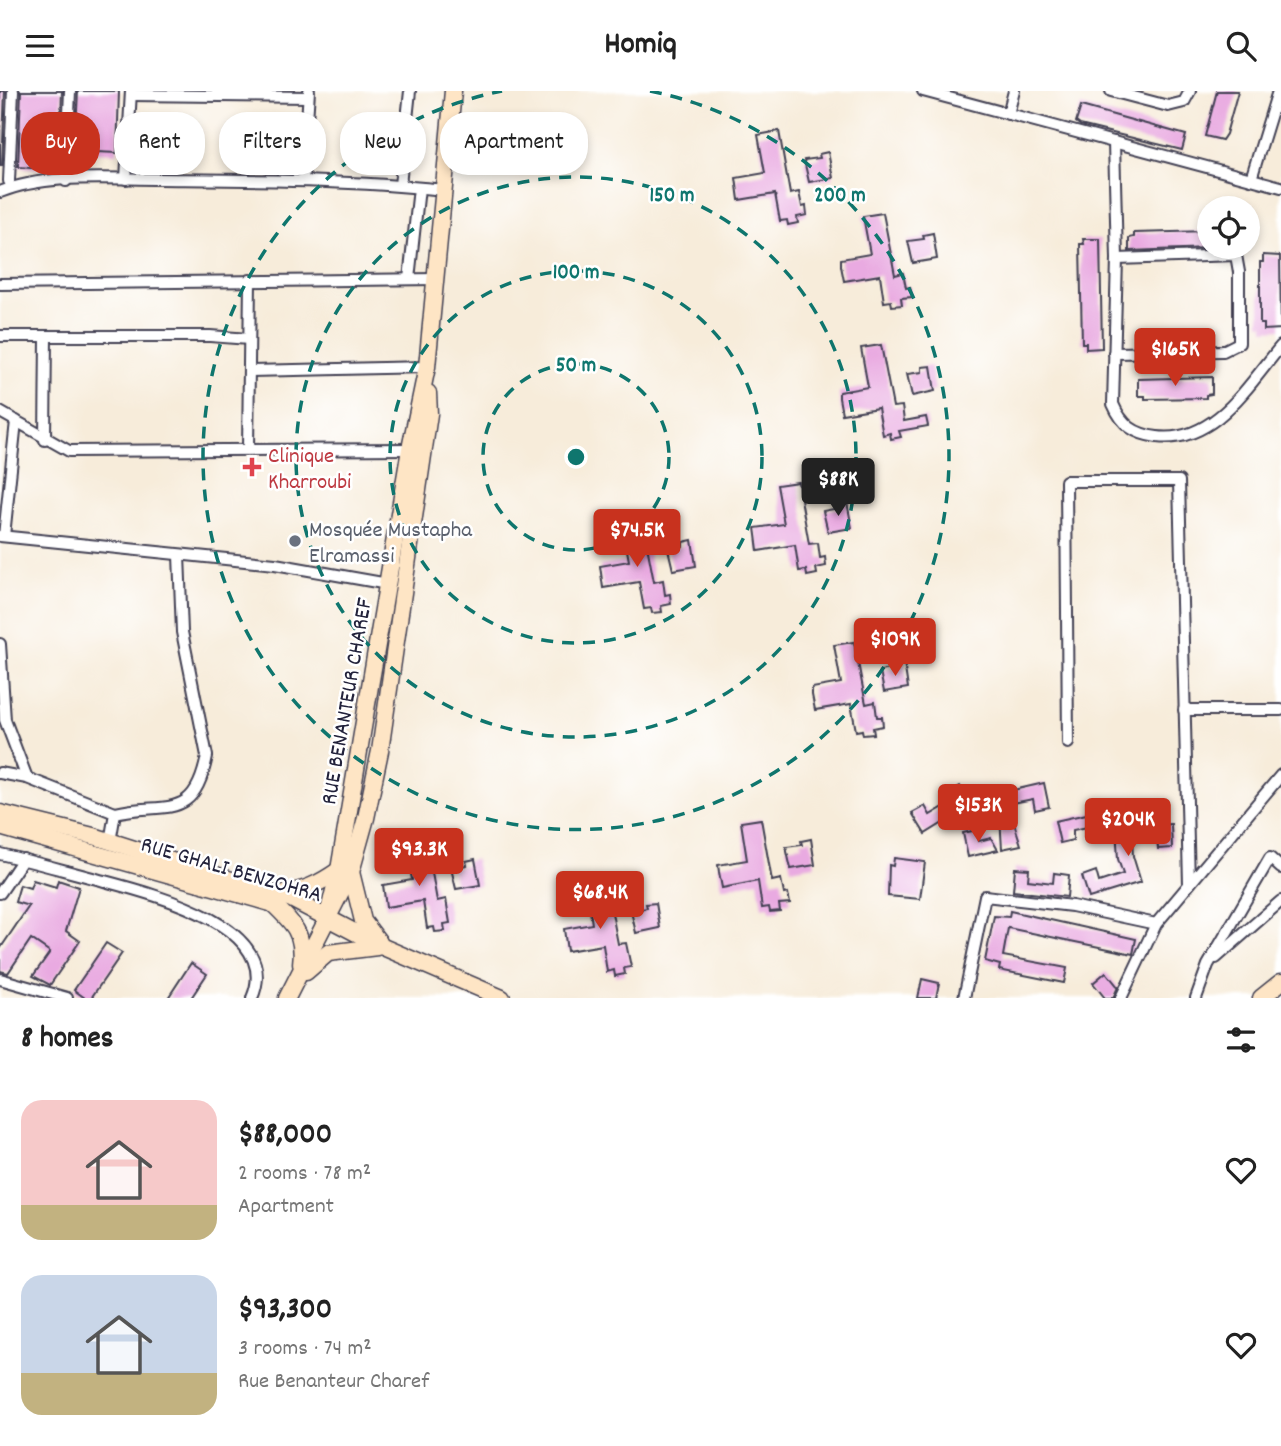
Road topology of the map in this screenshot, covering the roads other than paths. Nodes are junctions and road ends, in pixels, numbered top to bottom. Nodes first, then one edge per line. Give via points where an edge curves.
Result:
1 (13, 91) edge
2 (70, 91) edge
3 (410, 91) edge
4 (453, 91) edge
5 (923, 91) edge
6 (1014, 91) edge
7 (1111, 91) edge
8 (1190, 91) edge
9 (1278, 91) edge
10 (131, 93) edge
11 (309, 94) edge
12 (1008, 114) junction
13 (1114, 142) junction
14 (126, 179) junction
15 (1251, 179) junction
16 (5, 180) edge
17 (303, 180) junction
18 (66, 181) junction
19 (23, 183) junction
20 (400, 185) junction
21 (1281, 187) edge
22 (419, 188) junction
23 (444, 190) junction
24 (0, 192) edge
25 (1116, 260) junction
26 (409, 279) junction
27 (437, 279) junction
28 (250, 280) junction
29 (0, 284) edge
30 (0, 336) edge
31 (46, 336) junction
32 (249, 339) junction
33 (1281, 346) edge
34 (1114, 353) junction
35 (427, 367) junction
36 (250, 370) junction
37 (0, 412) edge
38 (16, 421) junction
39 (45, 440) junction
40 (248, 449) junction
41 (410, 449) junction
42 (2, 536) edge
43 (179, 555) junction
44 (388, 584) junction
45 (0, 644) edge
46 (1184, 710) junction
47 (1281, 711) edge
48 (1068, 743) dead end
49 (0, 773) edge
50 (1281, 775) edge
51 (27, 778) junction
52 (0, 813) edge
53 (115, 813) junction
54 (0, 828) edge
55 (110, 842) junction
56 (0, 854) edge
57 (23, 859) junction
58 (1281, 868) edge
59 (345, 871) junction
60 (1189, 884) junction
61 (0, 893) edge
62 (275, 899) junction
63 (1281, 901) edge
64 (327, 919) junction
65 (1156, 924) junction
66 (383, 947) junction
67 (1208, 965) junction
68 (300, 977) junction
69 (0, 979) edge
70 (1281, 984) edge
71 (1122, 997) edge
72 (67, 998) edge
73 (251, 998) edge
74 (287, 998) edge
75 (502, 998) edge
76 (964, 998) edge
77 (1196, 998) edge
78 (1261, 998) edge
79 (1274, 998) edge

1 - 16 street
2 - 18 street
3 - 20 street
4 - 23 main road, RUE BENANTEUR CHAREF
5 - 12 street
6 - 12 street
7 - 8 street via 1168,106 1184,101
9 - 15 street
10 - 11 street
10 - 14 street
11 - 17 street
12 - 13 street
13 - 15 street
13 - 25 street
14 - 17 street
14 - 18 street
15 - 21 street
16 - 19 street
17 - 20 street
18 - 19 street
19 - 24 street
20 - 22 street
22 - 23 street
22 - 26 street
23 - 27 main road, RUE BENANTEUR CHAREF
25 - 34 street
25 - 34 street via 1236,255 1239,343 1223,351
26 - 27 street
26 - 28 street
27 - 35 main road, RUE BENANTEUR CHAREF
28 - 29 street
28 - 32 street
30 - 31 street
31 - 32 street
31 - 39 street
32 - 36 street
33 - 34 street via 1211,424 1166,438 1131,430 1120,419 1113,404
35 - 36 street
35 - 41 main road, RUE BENANTEUR CHAREF
35 - 59 main road, RUE BENANTEUR CHAREF via 429,414 380,751
36 - 40 street
37 - 38 street
38 - 39 street
38 - 42 street
39 - 40 street via 69,451
40 - 41 street
41 - 44 main road, RUE BENANTEUR CHAREF
42 - 43 street
43 - 44 street via 275,564
43 - 53 street via 182,632 207,756 203,775 197,791 181,803 167,809
44 - 59 main road, RUE BENANTEUR CHAREF
45 - 51 street via 5,720
46 - 47 street
46 - 48 street via 1179,481 1066,481
46 - 60 street
49 - 51 street
50 - 60 street
51 - 53 street
52 - 55 main road, RUE GHALI BENZOHRA
53 - 55 street
54 - 62 main road, RUE GHALI BENZOHRA
55 - 62 main road, RUE GHALI BENZOHRA
56 - 57 street
57 - 61 street
57 - 73 street via 168,898 205,915 235,936 253,960 258,975
58 - 67 street via 1270,858
59 - 62 main road
59 - 64 main road, RUE BENANTEUR CHAREF
59 - 66 main road via 363,921
60 - 65 street
62 - 64 main road, RUE GHALI BENZOHRA
62 - 68 main road via 303,946
63 - 67 street
64 - 66 main road, RUE GHALI BENZOHRA
64 - 68 main road, RUE BENANTEUR CHAREF
65 - 71 street
65 - 76 street via 1072,906 985,896
66 - 68 main road via 328,953
66 - 75 main road, RUE GHALI BENZOHRA
67 - 77 street
68 - 74 main road, RUE BENANTEUR CHAREF
69 - 72 street
70 - 78 main road
70 - 79 street

